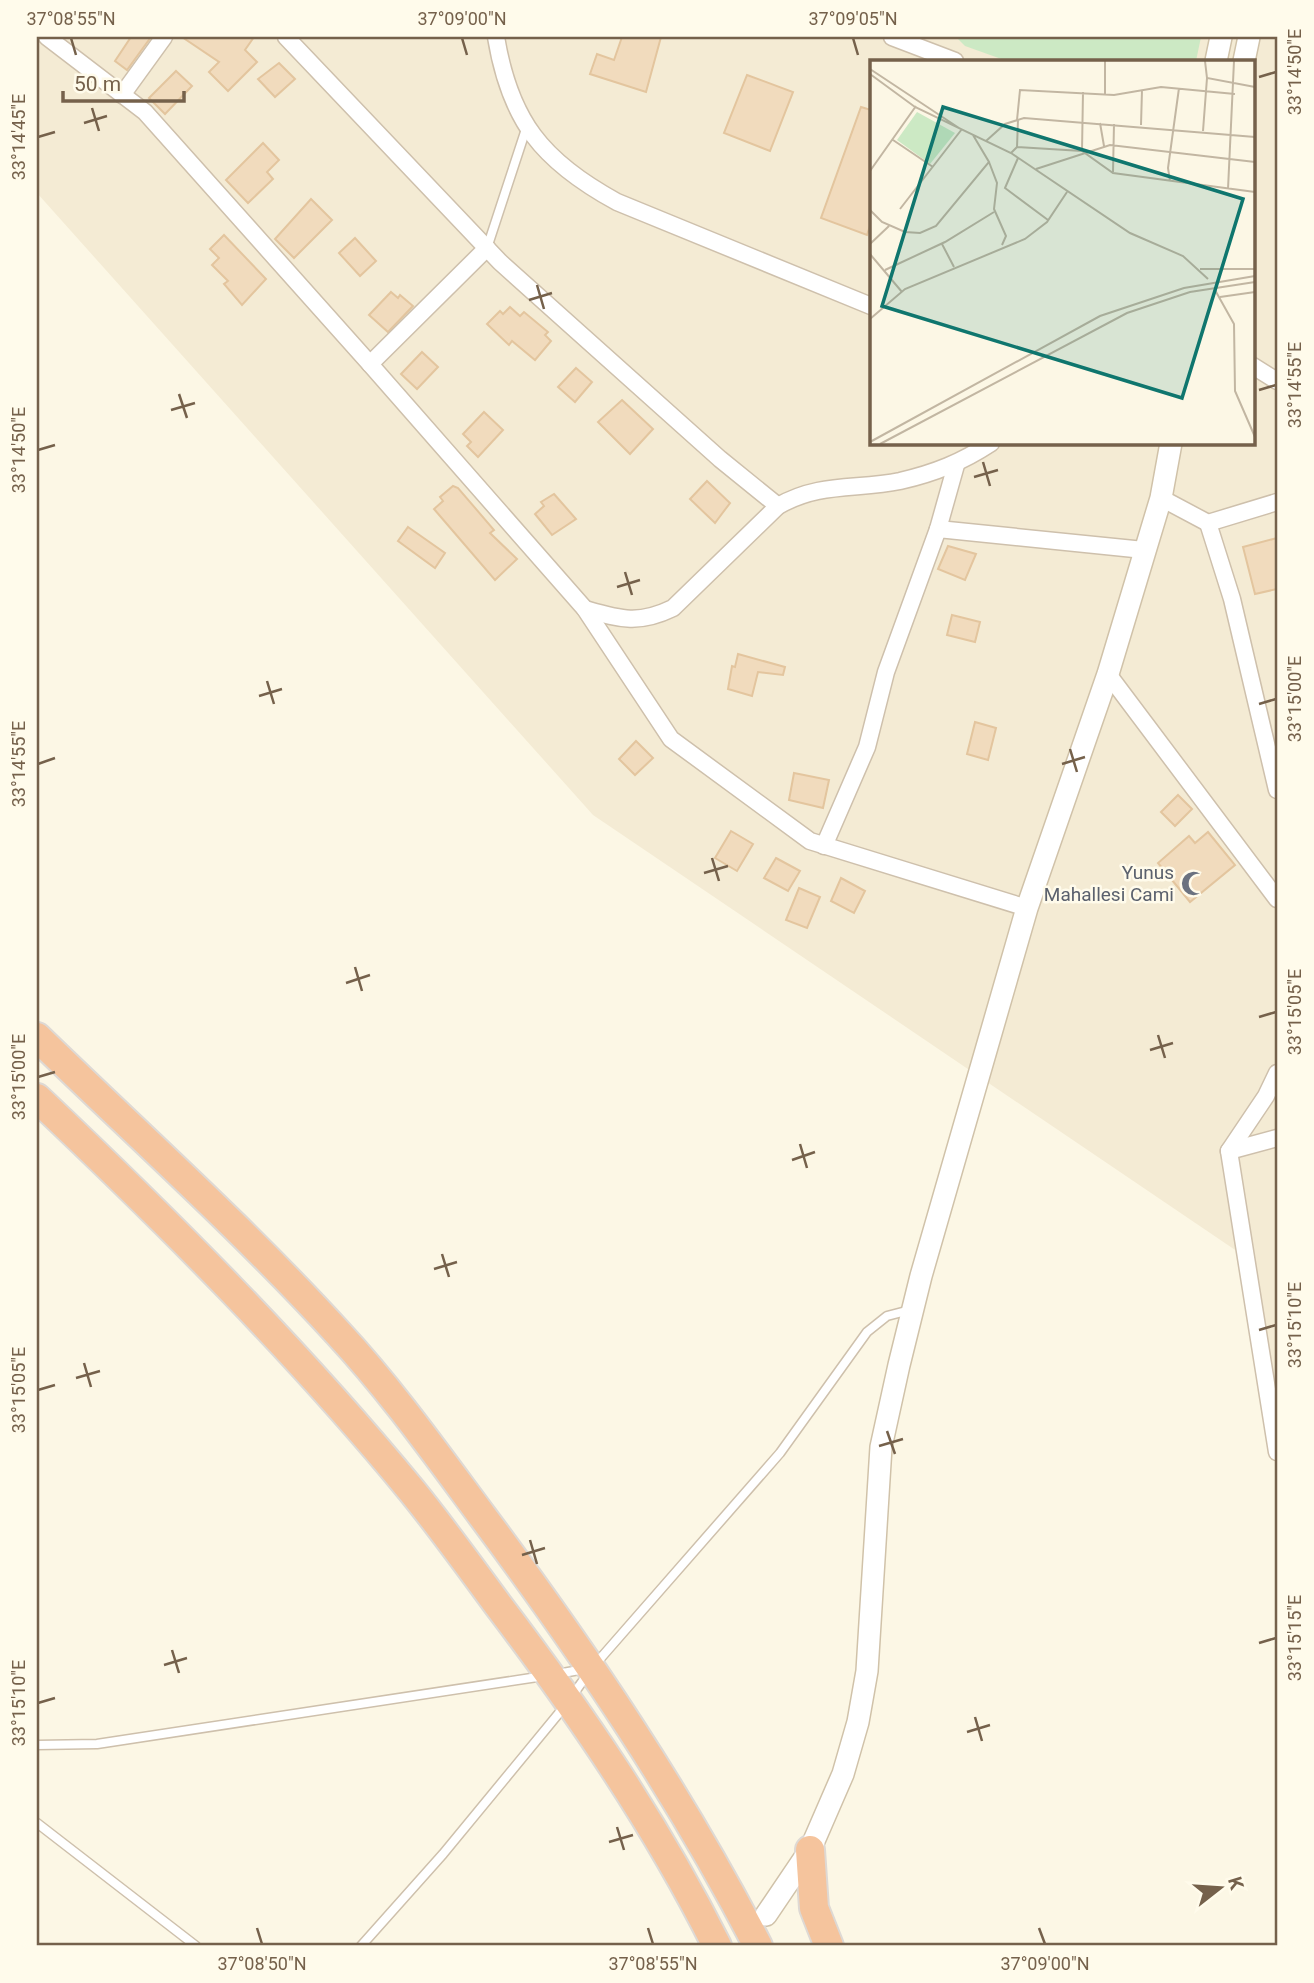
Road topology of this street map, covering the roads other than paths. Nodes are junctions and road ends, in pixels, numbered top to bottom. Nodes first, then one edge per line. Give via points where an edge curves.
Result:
1 (47, 37) edge
2 (164, 37) edge
3 (286, 37) edge
4 (495, 37) edge
5 (892, 37) edge
6 (1221, 37) edge
7 (1249, 37) edge
8 (933, 44) edge
9 (954, 60) edge
10 (1216, 60) edge
11 (1244, 60) edge
12 (122, 95) junction
13 (527, 126) junction
14 (487, 248) junction
15 (870, 306) edge
16 (370, 364) junction
17 (1254, 367) edge
18 (1277, 381) edge
19 (988, 444) edge
20 (1171, 444) edge
21 (956, 465) junction
22 (1161, 498) junction
23 (1277, 502) edge
24 (778, 506) junction
25 (1208, 523) junction
26 (939, 529) junction
27 (1144, 550) junction
28 (585, 609) junction
29 (1108, 674) junction
30 (1277, 790) edge
31 (824, 846) junction
32 (1277, 899) edge
33 (1027, 908) junction
34 (37, 1037) edge
35 (1277, 1073) edge
36 (37, 1098) edge
37 (1277, 1138) edge
38 (1229, 1151) junction
39 (913, 1310) junction
40 (1277, 1452) edge
41 (592, 1668) junction
42 (551, 1675) junction
43 (569, 1701) junction
44 (37, 1745) edge
45 (37, 1823) edge
46 (810, 1850) junction
47 (766, 1915) dead end
48 (196, 1946) edge
49 (360, 1946) edge
50 (717, 1946) edge
51 (758, 1946) edge
52 (829, 1946) edge

1 - 12 street
2 - 12 street
3 - 14 street
4 - 13 street via 509,97
5 - 8 street
6 - 10 street
7 - 11 street
8 - 9 street
12 - 16 street via 145,112
13 - 14 lane
13 - 15 street via 549,155 583,183 617,202
14 - 16 street
14 - 24 street
16 - 28 street
17 - 18 street
19 - 21 street
20 - 22 street
21 - 24 street via 899,481 828,487
21 - 26 street
22 - 25 street
22 - 27 street
23 - 25 street
24 - 28 street via 673,608 653,618 631,621
25 - 30 street via 1232,599
26 - 27 street
26 - 31 street via 886,673 867,747
27 - 29 street
28 - 31 street via 671,739 810,841
29 - 32 street
29 - 33 street
31 - 33 street
33 - 39 street
34 - 41 highway via 249,1238 341,1336 446,1466
35 - 38 street
36 - 42 highway via 222,1280 341,1409 413,1492
37 - 38 street
38 - 40 street
39 - 41 lane via 887,1316 872,1327 780,1453
39 - 46 street via 881,1447 867,1671 858,1722 843,1774
41 - 42 lane
41 - 43 lane
41 - 51 highway via 715,1863
42 - 43 highway
42 - 44 lane via 97,1744
43 - 49 lane
43 - 50 highway via 655,1831
45 - 48 lane
46 - 47 street
46 - 52 highway via 814,1908

